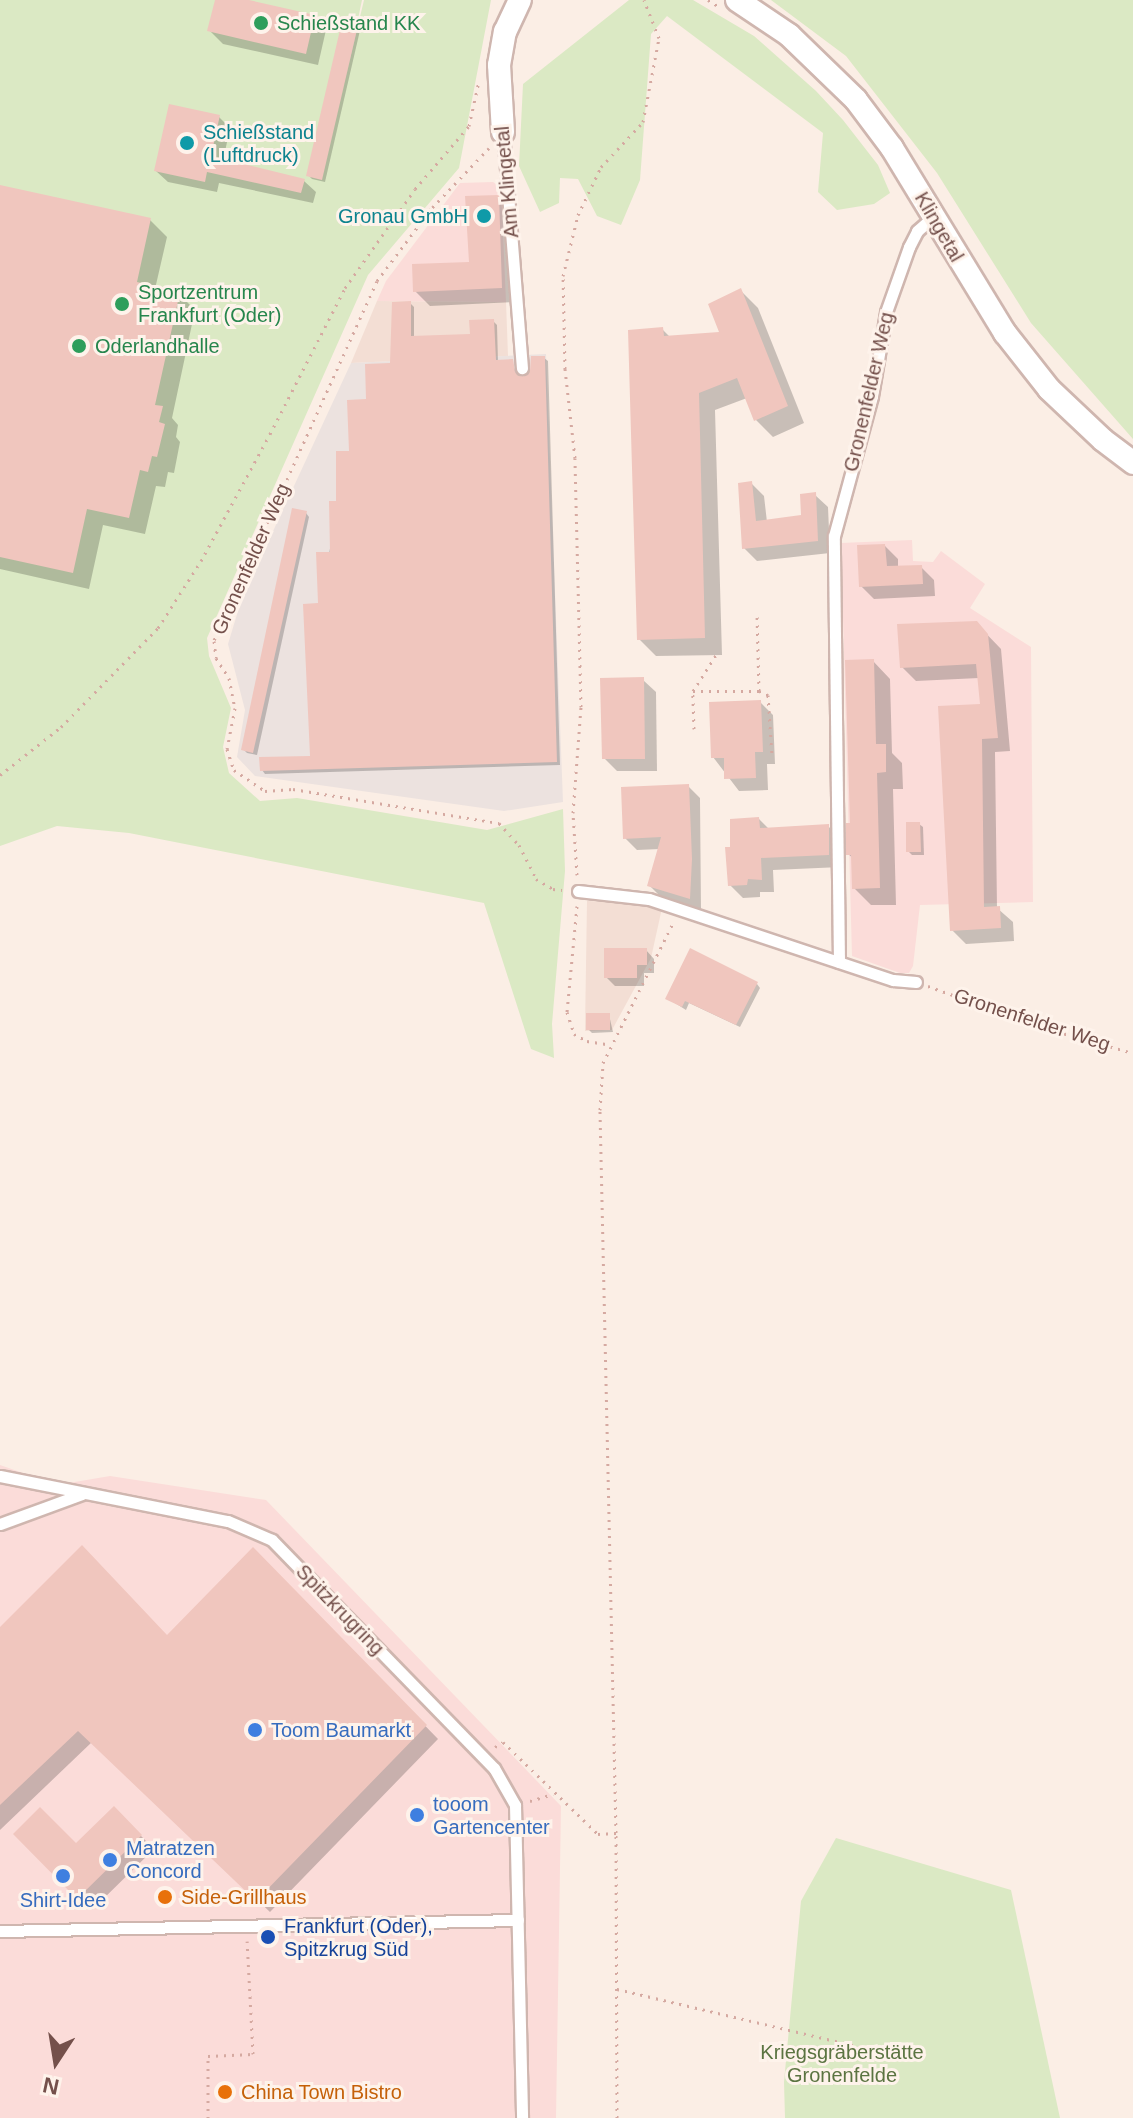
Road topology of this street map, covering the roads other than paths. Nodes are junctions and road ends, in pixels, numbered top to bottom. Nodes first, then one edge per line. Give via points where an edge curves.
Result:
1 (520, 0) edge
2 (737, 0) edge
3 (503, 132) joint
4 (934, 216) junction
5 (522, 368) dead end
6 (1133, 463) edge
7 (578, 891) road end
8 (839, 962) junction
9 (916, 982) road end
10 (0, 1476) edge
11 (85, 1493) junction
12 (0, 1524) edge
13 (518, 1920) junction
14 (0, 1931) edge
15 (522, 2118) edge

1 - 3 street, Am Klingetal via 505,32 499,65
2 - 4 street, Klingetal via 789,35 856,100
3 - 5 lane, Am Klingetal
4 - 6 street, Klingetal via 1005,333 1049,389
4 - 8 lane, Gronenfelder Weg via 909,247 886,312 872,396 834,536
7 - 8 lane via 649,899
8 - 9 lane
10 - 11 lane, Spitzkrugring
11 - 12 lane
11 - 13 lane, Spitzkrugring via 228,1521 272,1540 494,1768 515,1805
13 - 14 lane
13 - 15 lane, Spitzkrugring

